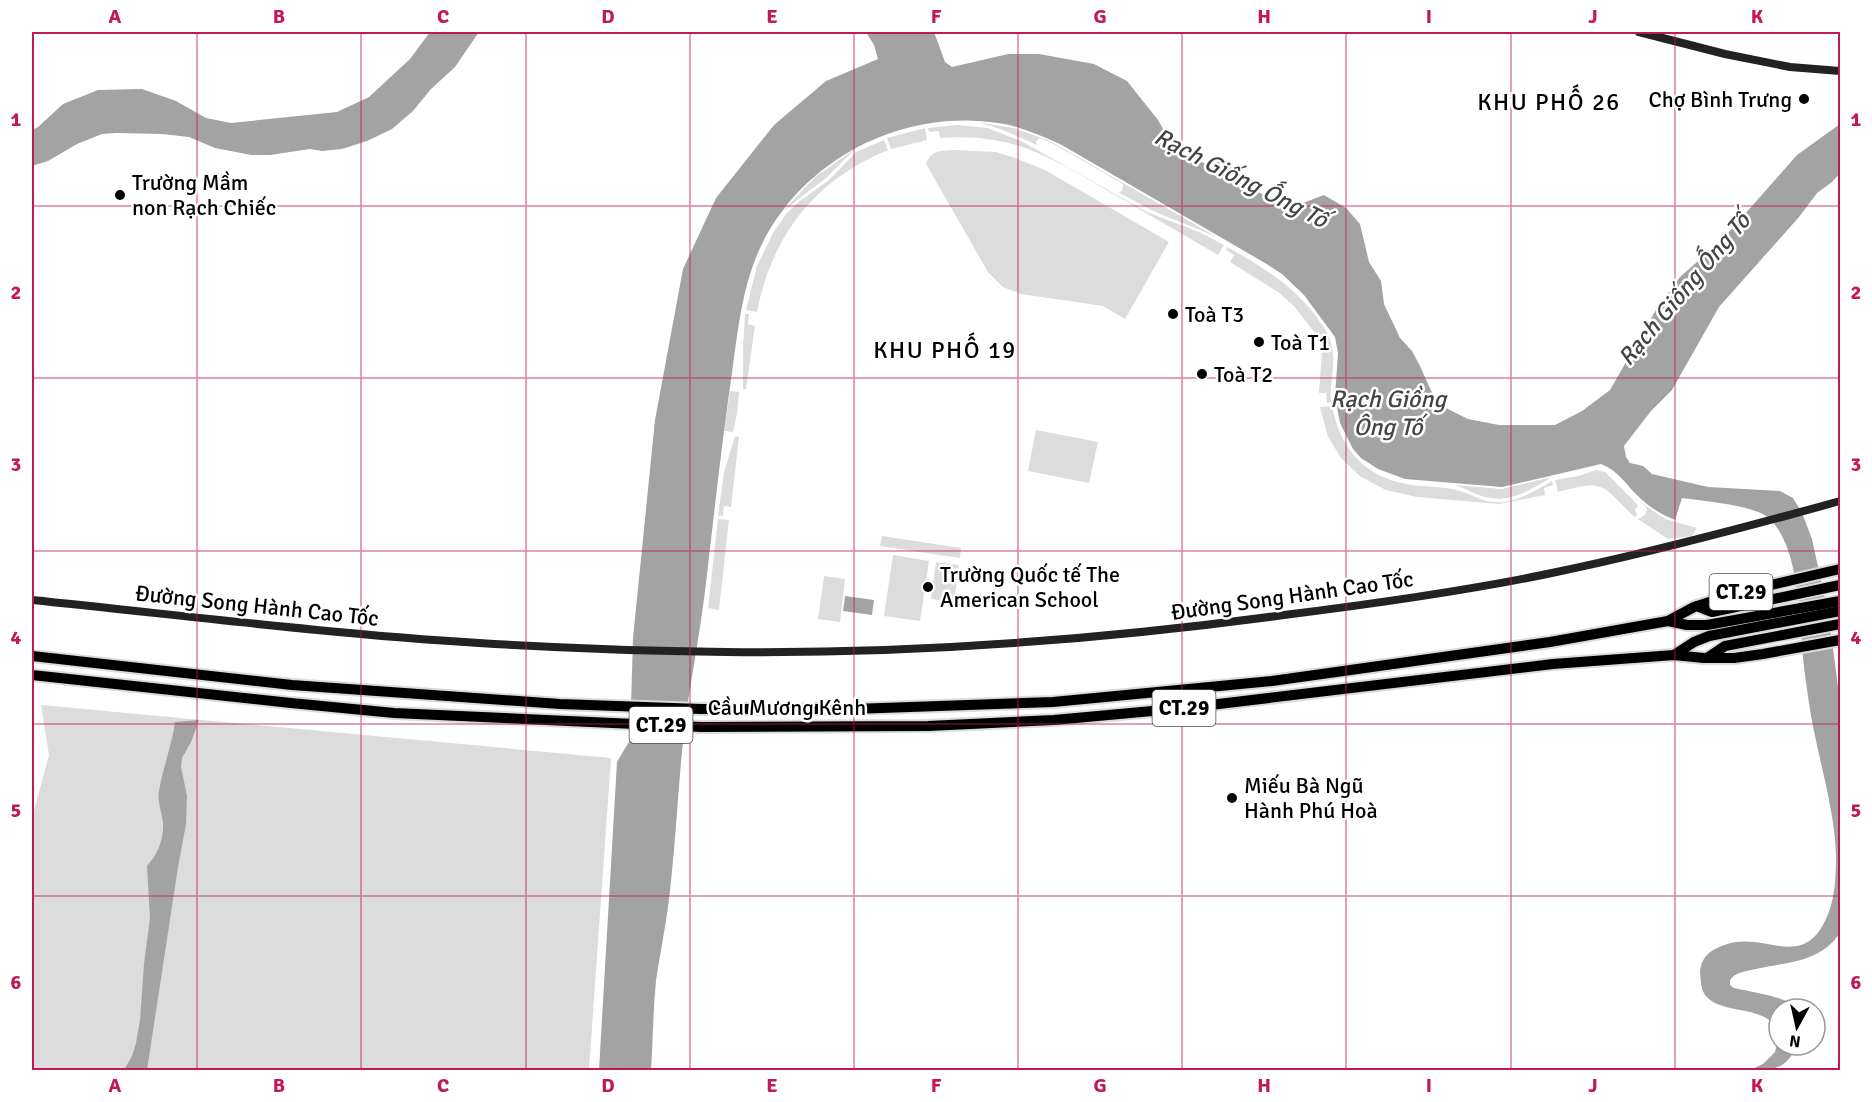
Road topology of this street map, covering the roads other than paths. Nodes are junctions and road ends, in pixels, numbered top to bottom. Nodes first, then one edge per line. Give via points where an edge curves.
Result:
1 (1639, 32) edge
2 (1840, 71) edge
3 (1840, 501) edge
4 (1840, 569) edge
5 (1840, 585) edge
6 (32, 600) edge
7 (1840, 601) edge
8 (1697, 606) junction
9 (1840, 611) edge
10 (1776, 618) junction
11 (1668, 621) junction
12 (1840, 624) edge
13 (1840, 640) edge
14 (1674, 655) junction
15 (32, 656) edge
16 (1707, 658) junction
17 (32, 675) edge

1 - 2 main road via 1791,67
3 - 6 main road, Đường Song Hành Cao Tốc via 1736,530 1545,574 1412,598 1189,628 1004,644 847,651 649,650 479,643
4 - 8 highway, CT.29
5 - 8 highway via 1712,612
7 - 10 highway
8 - 11 highway, CT.29
9 - 10 highway
10 - 11 highway via 1700,626
10 - 14 highway via 1709,636
11 - 15 highway, Cầu Mương Kênh / CT.29 via 1520,647 1272,681 1053,702 926,708 700,709 560,704 292,685
12 - 16 highway via 1722,647
13 - 16 highway, CT.29 via 1734,658
14 - 16 highway, CT.29
14 - 17 highway, Cầu Mương Kênh / CT.29 via 1512,667 1185,708 928,726 700,727 394,713

